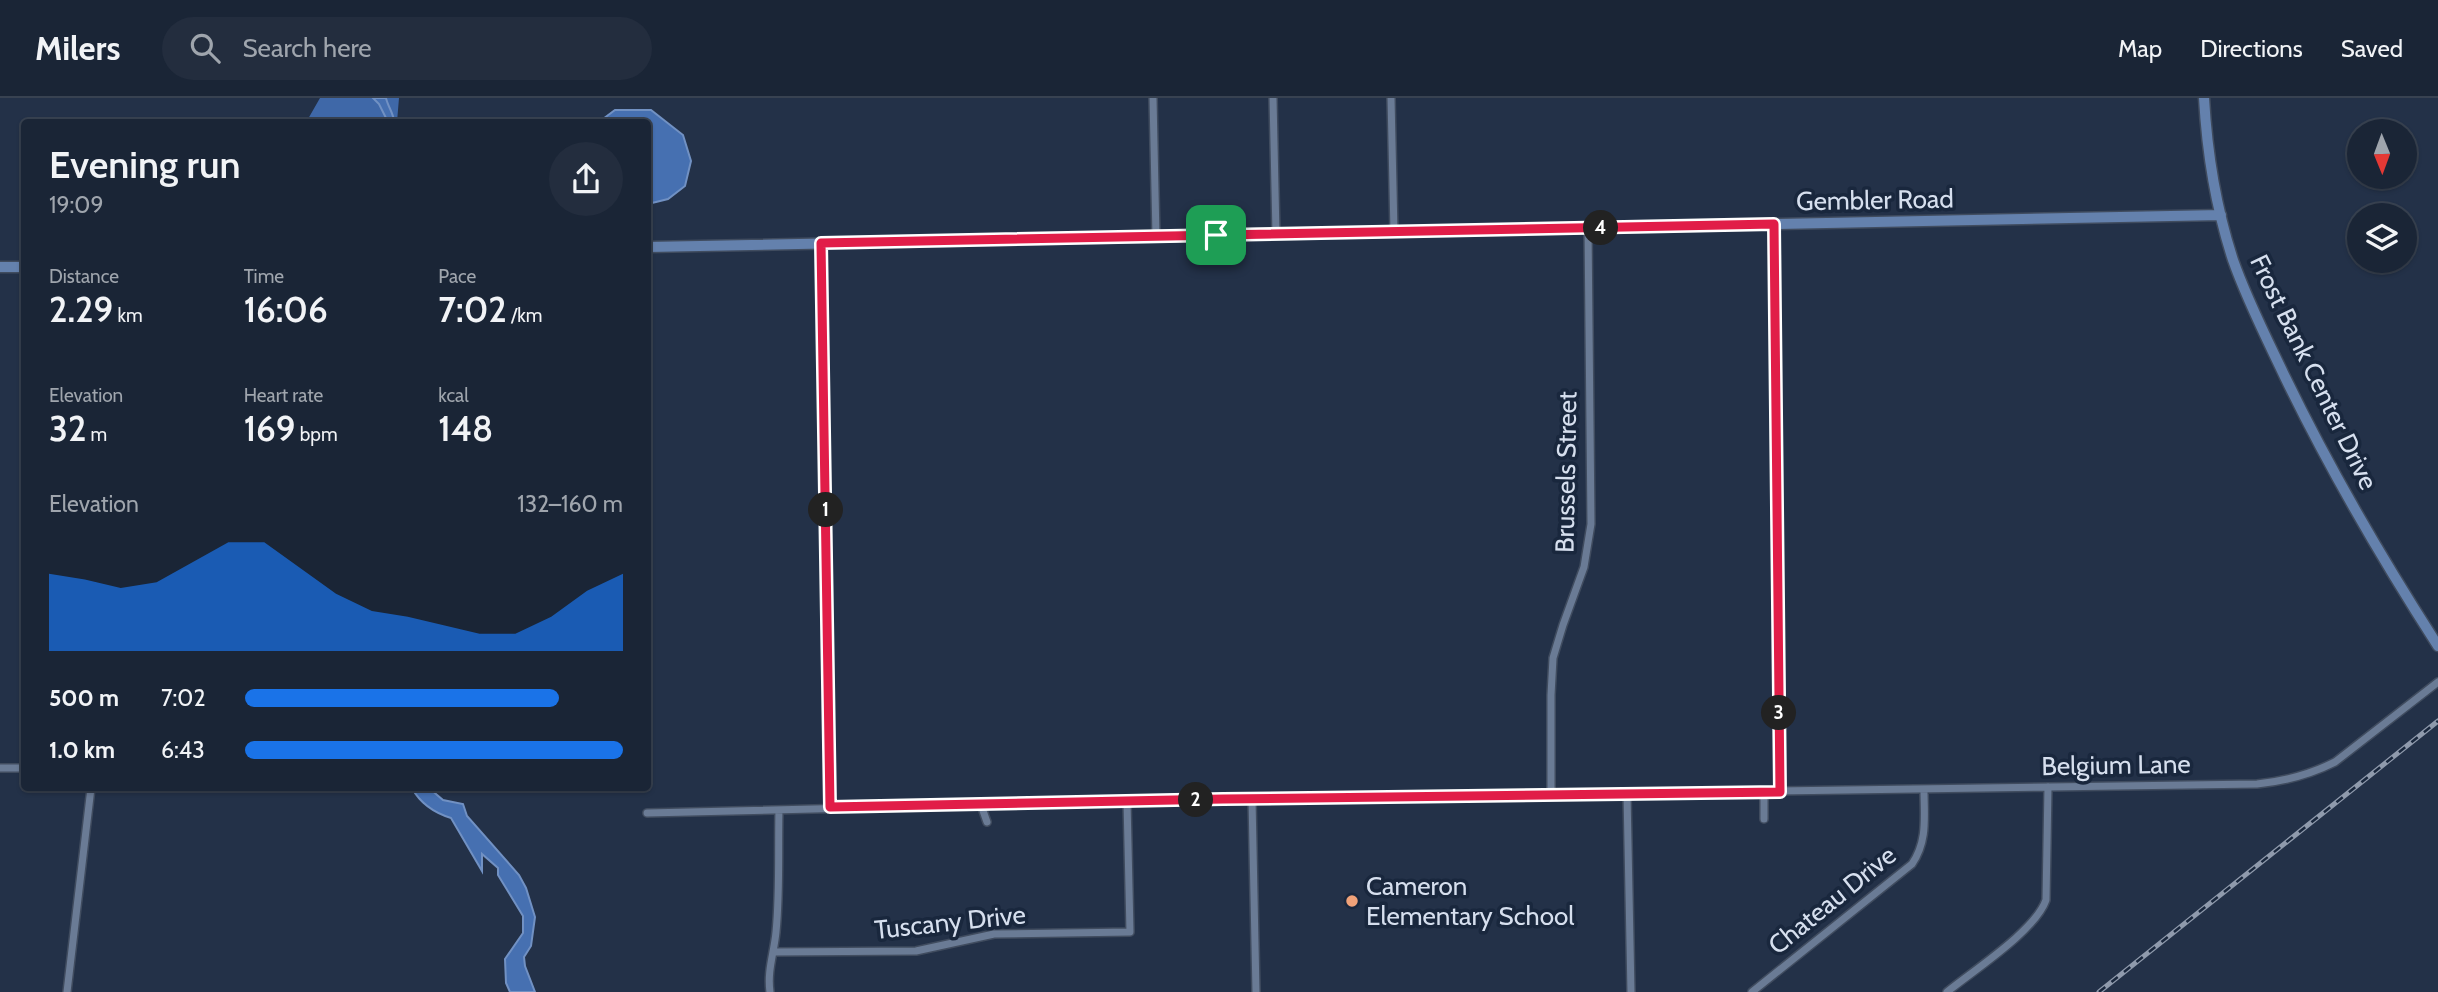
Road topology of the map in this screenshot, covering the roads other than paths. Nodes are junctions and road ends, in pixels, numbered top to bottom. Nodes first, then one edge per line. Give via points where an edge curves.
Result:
1 (1153, 98) edge
2 (1273, 98) edge
3 (1391, 98) edge
4 (2204, 98) edge
5 (2221, 215) junction
6 (1774, 224) junction
7 (1588, 228) junction
8 (1394, 232) junction
9 (1276, 234) junction
10 (1156, 237) junction
11 (821, 243) junction
12 (651, 247) edge
13 (0, 267) edge
14 (21, 267) edge
15 (2438, 646) edge
16 (2438, 682) edge
17 (0, 768) edge
18 (21, 768) edge
19 (2048, 787) junction
20 (1924, 790) junction
21 (91, 791) edge
22 (1764, 792) junction
23 (1780, 792) junction
24 (1627, 794) junction
25 (1551, 795) junction
26 (1252, 799) junction
27 (1127, 801) junction
28 (981, 804) junction
29 (830, 807) junction
30 (779, 810) junction
31 (648, 813) dead end
32 (1764, 819) dead end
33 (987, 822) dead end
34 (773, 951) junction
35 (67, 992) edge
36 (770, 992) edge
37 (1256, 992) edge
38 (1631, 992) edge
39 (1752, 992) edge
40 (1947, 992) edge

1 - 10 street
2 - 9 street
3 - 8 street
4 - 5 main road, Frost Bank Center Drive
5 - 6 main road, Gembler Road
5 - 15 main road, Frost Bank Center Drive via 2243,286 2303,415
6 - 7 main road, Gembler Road
6 - 23 street
7 - 8 main road, Gembler Road
7 - 25 street, Brussels Street via 1591,523 1584,567 1553,658
8 - 9 main road, Gembler Road
9 - 10 main road, Gembler Road
10 - 11 main road, Gembler Road
11 - 12 main road, Gembler Road
11 - 29 street
13 - 14 main road
16 - 19 street, Belgium Lane via 2335,762 2289,781
17 - 18 street
19 - 20 street, Belgium Lane
19 - 40 street via 2046,900 2042,910 2028,927
20 - 23 street, Belgium Lane
20 - 39 street, Chateau Drive via 1924,835 1912,864
21 - 35 street
22 - 23 street, Belgium Lane
22 - 24 street, Belgium Lane
22 - 32 street
24 - 25 street, Belgium Lane
24 - 38 street
25 - 26 street, Belgium Lane
26 - 27 street, Belgium Lane
26 - 37 street
27 - 28 street, Belgium Lane
27 - 34 street, Tuscany Drive via 1130,932 994,934 916,951
28 - 29 street, Belgium Lane
28 - 33 street
29 - 30 street, Belgium Lane
30 - 31 street, Belgium Lane
30 - 34 street
34 - 36 street

